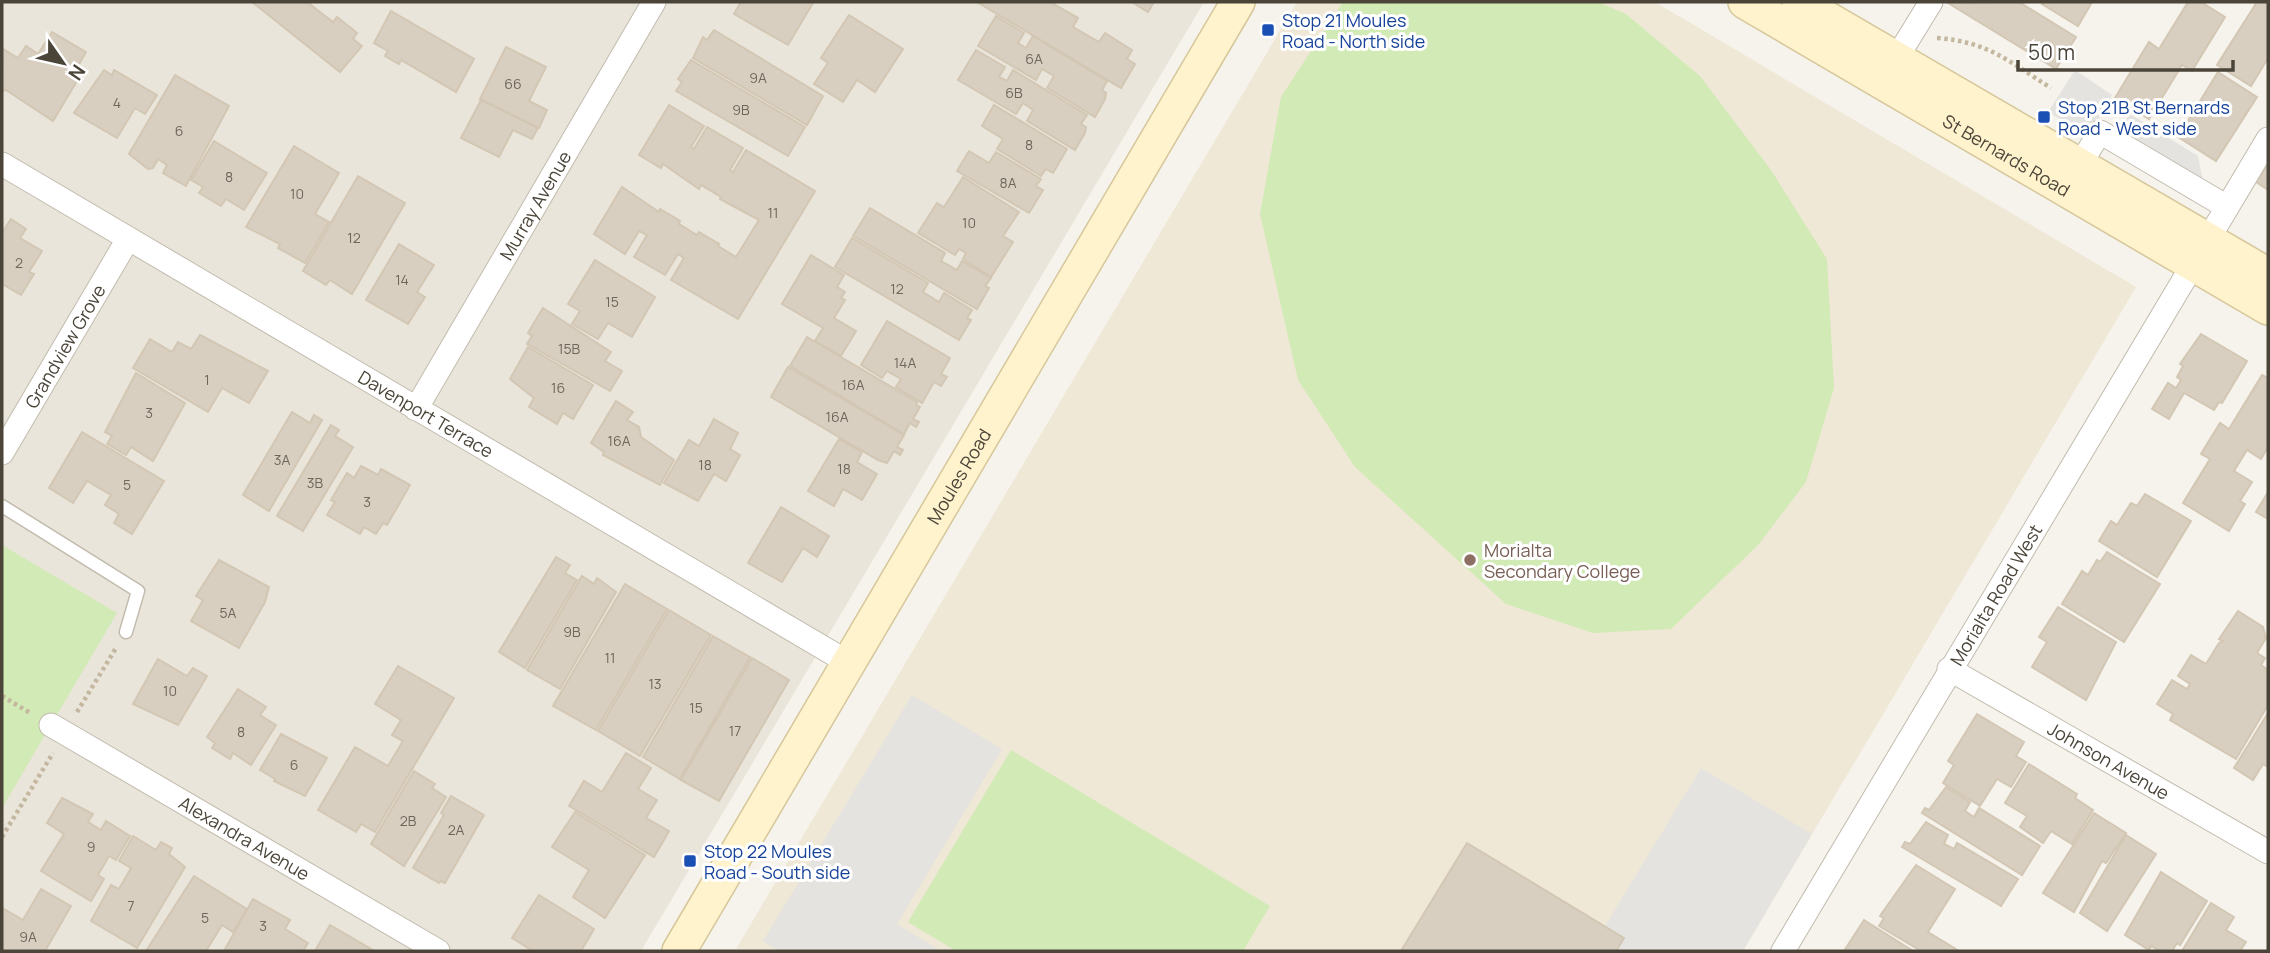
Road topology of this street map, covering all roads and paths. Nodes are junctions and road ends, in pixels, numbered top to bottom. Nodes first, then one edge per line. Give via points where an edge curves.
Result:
1 (654, 2) edge
2 (1238, 2) edge
3 (1745, 2) edge
4 (1799, 2) edge
5 (1931, 2) edge
6 (1927, 33) dead end
7 (1896, 59) junction
8 (2051, 88) dead end
9 (2268, 139) edge
10 (2, 164) edge
11 (2078, 166) junction
12 (2227, 207) junction
13 (128, 239) junction
14 (2201, 251) junction
15 (2268, 275) edge
16 (2268, 308) edge
17 (416, 409) junction
18 (2, 453) edge
19 (2, 506) edge
20 (126, 632) dead end
21 (849, 663) junction
22 (1950, 669) junction
23 (2, 696) edge
24 (51, 725) joint
25 (2268, 852) edge
26 (438, 951) edge
27 (679, 951) edge
28 (1783, 951) edge

1 - 17 street, Murray Avenue
2 - 21 main road, Moules Road
3 - 14 main road, St Bernards Road
4 - 7 main road, St Bernards Road
5 - 7 street
6 - 8 path via 1938,39 1957,38 1983,45
7 - 11 main road, St Bernards Road
9 - 12 street, Morialta Road West
10 - 13 street, Davenport Terrace
11 - 12 street via 2099,132
11 - 14 main road, St Bernards Road
12 - 14 street, Morialta Road West
13 - 17 street, Davenport Terrace
13 - 18 street, Grandview Grove
14 - 15 main road, St Bernards Road
14 - 16 main road, St Bernards Road
14 - 22 street, Morialta Road West
17 - 21 street, Davenport Terrace
19 - 20 lane via 138,591
21 - 27 main road, Moules Road
22 - 25 street, Johnson Avenue
22 - 28 street, Morialta Road West
23 - 24 path
24 - 26 street, Alexandra Avenue

